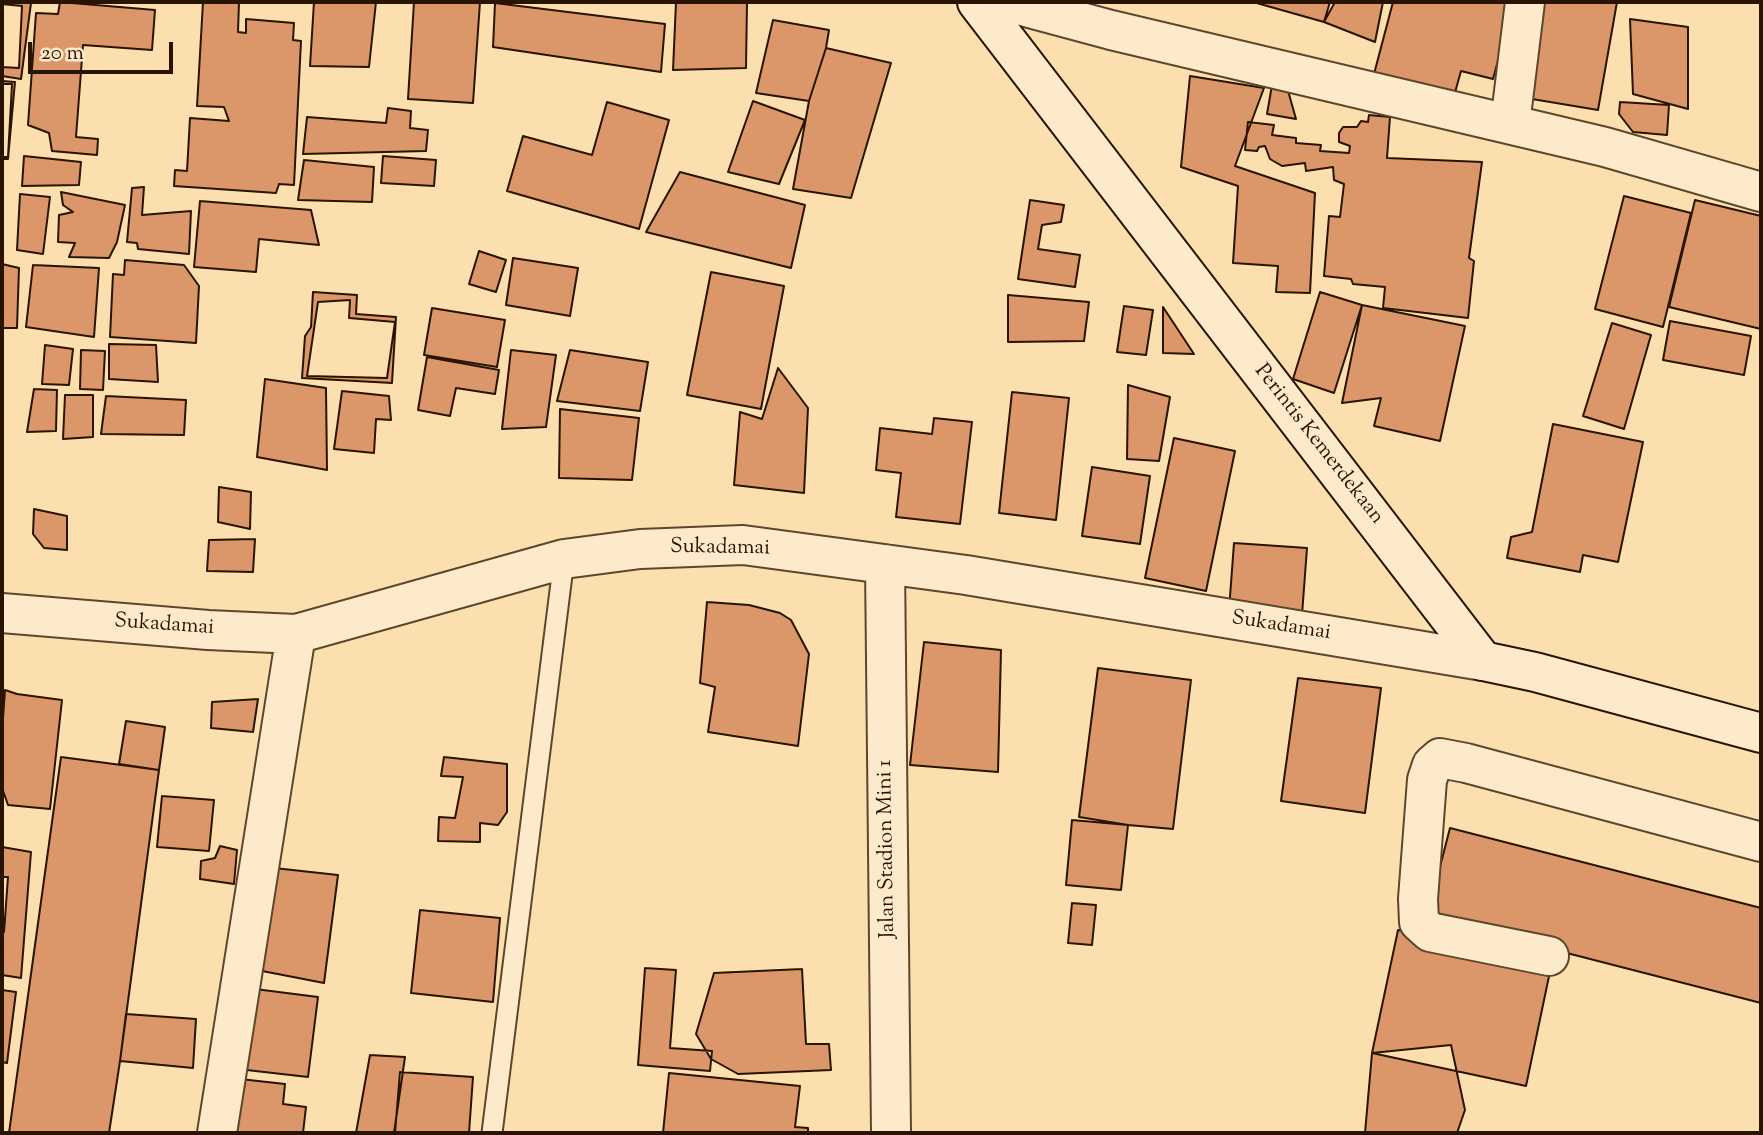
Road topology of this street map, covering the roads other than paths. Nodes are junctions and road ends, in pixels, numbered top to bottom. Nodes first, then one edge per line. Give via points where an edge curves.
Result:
1 (977, 2) edge
2 (1006, 2) edge
3 (1525, 2) edge
4 (1114, 16) edge
5 (1510, 124) junction
6 (1761, 191) edge
7 (564, 559) junction
8 (886, 564) junction
9 (2, 613) edge
10 (296, 634) junction
11 (1483, 661) junction
12 (1761, 733) edge
13 (1761, 842) edge
14 (1549, 956) dead end
15 (217, 1133) edge
16 (492, 1133) edge
17 (891, 1133) edge

1 - 11 street, Perintis Kemerdekaan
2 - 4 street
3 - 5 street
4 - 5 street
5 - 6 street
7 - 8 street, Sukadamai via 640,549 743,545
7 - 10 street, Sukadamai
7 - 16 lane
8 - 11 street, Sukadamai
8 - 17 street, Jalan Stadion Mini 1
9 - 10 street, Sukadamai
10 - 15 street
11 - 12 street
13 - 14 street via 1440,758 1427,780 1419,922 1430,932

